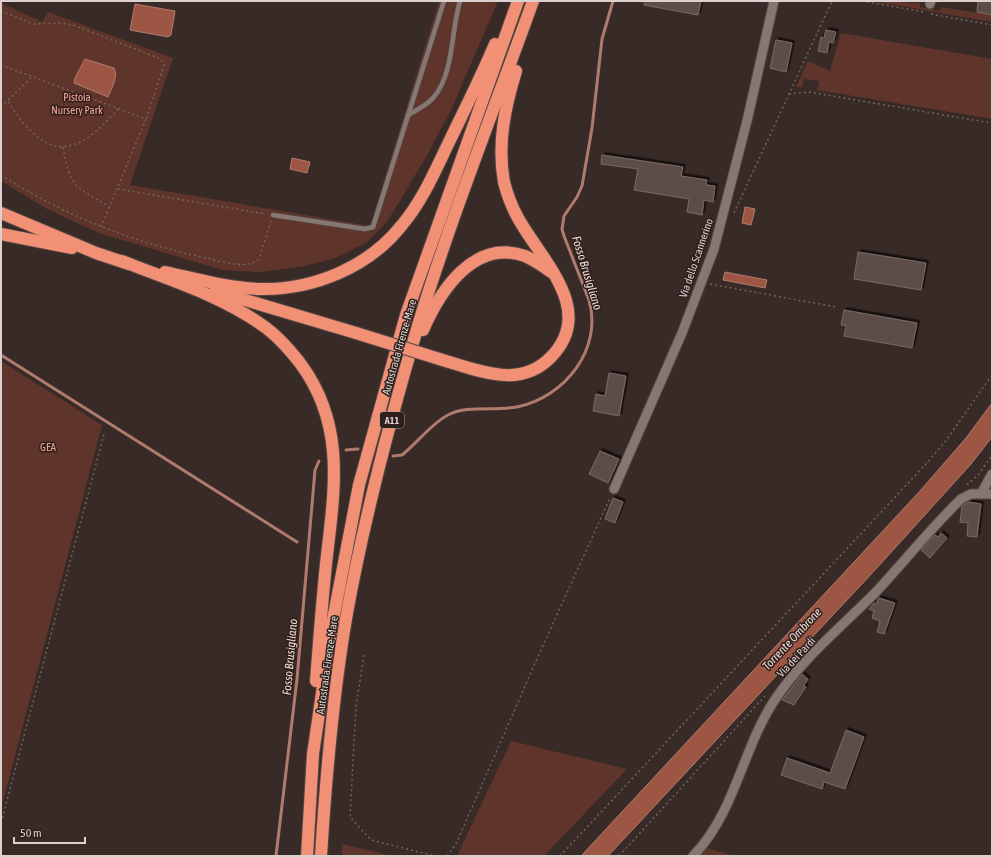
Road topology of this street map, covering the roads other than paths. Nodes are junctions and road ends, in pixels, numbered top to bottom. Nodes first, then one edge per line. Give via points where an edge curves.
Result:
1 (444, 1) edge
2 (460, 1) edge
3 (514, 1) edge
4 (518, 1) edge
5 (533, 1) edge
6 (536, 1) edge
7 (774, 1) edge
8 (408, 115) junction
9 (1, 213) edge
10 (273, 215) road end
11 (1, 234) edge
12 (96, 253) junction
13 (122, 261) junction
14 (556, 275) junction
15 (402, 383) junction
16 (992, 474) edge
17 (614, 489) road end
18 (982, 492) junction
19 (992, 494) edge
20 (313, 754) junction
21 (307, 856) edge
22 (321, 856) edge
23 (693, 856) edge

1 - 8 lane
2 - 8 lane via 442,86 429,102
3 - 13 highway via 426,188 403,225 382,246 352,267 318,281 261,289 213,283
4 - 20 highway, Autostrada Firenze-Mare / A11 via 420,273 384,389 350,527 332,625
5 - 15 highway, Autostrada Firenze-Mare / A11 via 442,253
6 - 14 highway via 505,111 502,157 504,182 513,207
7 - 17 street, Via dello Scannerino via 748,120 720,230 702,282
8 - 10 lane via 377,216 370,228
9 - 12 highway
11 - 12 highway
12 - 13 highway
13 - 14 highway, bridge via 449,362 505,376 526,373 548,360 564,337 568,320 567,302
13 - 20 highway via 215,298 263,326 296,359 322,400 332,437 334,483 316,677
14 - 15 highway via 531,259 510,253 493,254 471,264 458,274 440,297 428,319
15 - 22 highway, Autostrada Firenze-Mare / A11 via 378,472 347,612 331,735
16 - 18 street
18 - 19 street
18 - 23 street, Via dei Pardi via 967,495 958,502 783,689 759,725 718,823 710,837
20 - 21 highway, Autostrada Firenze-Mare / A11

